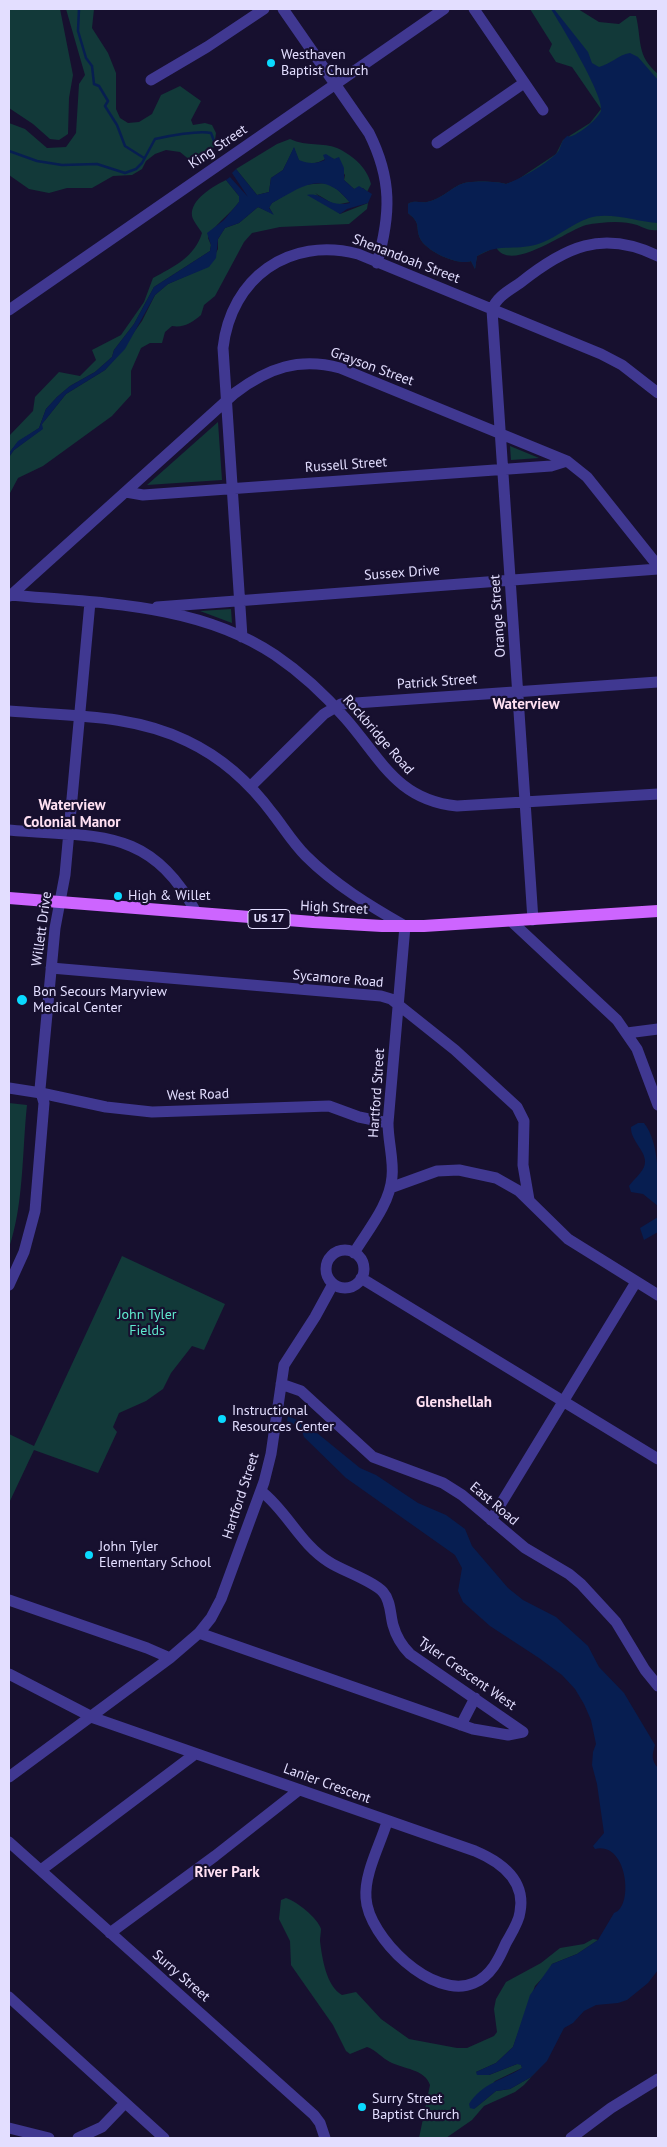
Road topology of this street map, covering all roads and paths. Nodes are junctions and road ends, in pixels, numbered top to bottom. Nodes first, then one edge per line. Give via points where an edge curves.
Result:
1 (264, 9) edge
2 (283, 9) edge
3 (444, 9) edge
4 (474, 9) edge
5 (152, 80) dead end
6 (524, 83) junction
7 (336, 84) junction
8 (543, 110) dead end
9 (436, 143) dead end
10 (658, 256) edge
11 (378, 263) junction
12 (9, 310) edge
13 (492, 310) junction
14 (658, 393) edge
15 (226, 401) junction
16 (500, 433) junction
17 (567, 461) junction
18 (503, 469) junction
19 (232, 488) junction
20 (126, 492) junction
21 (658, 568) edge
22 (510, 580) junction
23 (9, 596) edge
24 (239, 600) junction
25 (90, 602) junction
26 (148, 608) junction
27 (242, 637) junction
28 (658, 682) edge
29 (518, 692) junction
30 (334, 706) junction
31 (9, 711) edge
32 (78, 717) junction
33 (250, 786) junction
34 (658, 794) edge
35 (525, 803) junction
36 (9, 830) edge
37 (68, 835) junction
38 (9, 898) edge
39 (61, 902) junction
40 (658, 911) edge
41 (196, 912) junction
42 (533, 920) junction
43 (511, 921) junction
44 (405, 926) junction
45 (51, 968) junction
46 (399, 1004) junction
47 (658, 1029) edge
48 (628, 1033) junction
49 (9, 1088) edge
50 (41, 1093) junction
51 (658, 1105) edge
52 (388, 1123) junction
53 (390, 1188) junction
54 (529, 1200) junction
55 (354, 1252) junction
56 (361, 1278) junction
57 (636, 1282) junction
58 (333, 1284) junction
59 (9, 1285) edge
60 (658, 1296) edge
61 (280, 1384) junction
62 (562, 1401) junction
63 (658, 1459) edge
64 (261, 1491) junction
65 (491, 1520) junction
66 (9, 1600) edge
67 (199, 1633) junction
68 (170, 1658) junction
69 (9, 1674) edge
70 (658, 1686) edge
71 (475, 1698) junction
72 (91, 1716) junction
73 (461, 1724) junction
74 (195, 1754) junction
75 (9, 1777) edge
76 (299, 1790) junction
77 (387, 1822) junction
78 (9, 1842) edge
79 (41, 1870) junction
80 (110, 1933) junction
81 (9, 1997) edge
82 (658, 2079) edge
83 (125, 2103) junction
84 (9, 2128) edge
85 (49, 2138) edge
86 (78, 2138) edge
87 (164, 2138) edge
88 (325, 2138) edge
89 (571, 2138) edge

1 - 5 street
2 - 7 street
3 - 7 street, King Street
4 - 6 street
6 - 8 street
6 - 9 street
7 - 11 street via 369,133 385,177 388,216
7 - 12 street, King Street
10 - 13 street via 635,247 611,243 570,249 497,300
11 - 13 street, Shenandoah Street
11 - 15 street, Shenandoah Street via 343,250 318,250 287,257 254,279 236,305 226,330 223,348
13 - 14 street, Shenandoah Street via 601,354 622,365
13 - 16 street, Orange Street
15 - 16 street, Grayson Street via 246,384 276,368 301,363 319,364 340,368
15 - 19 street, Shenandoah Street
15 - 20 street, Grayson Street
16 - 17 street, Grayson Street
16 - 18 street, Orange Street
17 - 18 street, Russell Street via 550,466
17 - 21 street, Grayson Street via 586,477
18 - 19 street, Russell Street
18 - 22 street, Orange Street
19 - 20 street, Russell Street via 143,495
19 - 24 street, Shenandoah Street
20 - 23 street, Grayson Street
21 - 22 street, Sussex Drive
22 - 24 street, Sussex Drive
22 - 29 street, Orange Street
23 - 25 street, Rockbridge Road
24 - 26 street, Sussex Drive
24 - 27 street, Shenandoah Street
25 - 26 street, Rockbridge Road
25 - 32 street, Willett Drive
26 - 27 street, Rockbridge Road
27 - 30 street, Rockbridge Road via 288,664
28 - 29 street, Patrick Street
29 - 30 street, Patrick Street
29 - 35 street, Orange Street
30 - 33 street
30 - 35 street, Rockbridge Road via 391,776 413,794 428,801 457,806
31 - 32 street
32 - 33 street via 122,721 167,733 212,755
32 - 37 street, Willett Drive
33 - 44 street via 293,841 319,868
34 - 35 street, Rockbridge Road
35 - 42 street, Orange Street
36 - 37 street
37 - 39 street, Willett Drive
37 - 41 street via 114,840 142,850 176,880
38 - 39 main road, High Street / US 17
39 - 41 main road, High Street / US 17
39 - 45 street, Willett Drive via 55,922
40 - 42 main road, High Street / US 17
41 - 44 main road, High Street / US 17
42 - 43 main road, High Street / US 17
43 - 44 main road, High Street / US 17
43 - 48 street via 605,1007
44 - 46 street, Hartford Street
45 - 46 street, Sycamore Road via 381,996
45 - 50 street, Willett Drive
46 - 52 street, Hartford Street
46 - 54 street, Sycamore Road via 517,1107 524,1121 523,1165
47 - 48 street
48 - 51 street via 646,1068
49 - 50 street, West Road
50 - 52 street, West Road via 106,1107 152,1112 329,1106
50 - 59 street, Willett Drive via 44,1103 35,1211 24,1252
52 - 53 street, Hartford Street via 392,1166
53 - 54 street via 424,1174 459,1170 496,1178
53 - 55 street, Hartford Street
54 - 57 street via 568,1239
55 - 56 street via 363,1267
55 - 58 street via 343,1250 329,1259 326,1270
56 - 58 street via 348,1288
56 - 62 street
57 - 60 street
57 - 62 street
58 - 61 street, Hartford Street via 288,1355
61 - 64 street, Hartford Street via 271,1454
61 - 65 street, East Road via 300,1391 373,1457 443,1482
62 - 63 street
62 - 65 street
64 - 67 street, Hartford Street via 221,1600
64 - 71 street, Tyler Crescent West via 318,1554 383,1592 393,1627 410,1654
65 - 70 street, East Road via 524,1548 581,1584 616,1622
66 - 68 street
67 - 68 street, Hartford Street
67 - 73 street
68 - 72 street, Hartford Street
69 - 72 street, Lanier Crescent
71 - 73 street
71 - 73 street, Tyler Crescent West via 523,1732 508,1735
72 - 74 street, Lanier Crescent
72 - 75 street, Hartford Street
74 - 76 street, Lanier Crescent
74 - 79 street
76 - 77 street, Lanier Crescent
76 - 80 street via 216,1856
77 - 77 street, Lanier Crescent via 489,1856 513,1877 520,1894 520,1914 496,1964 483,1978 470,1984 448,1984 414,1969 394,1951 371,1921 366,1906 367,1885
78 - 79 street, Surry Street
79 - 80 street, Surry Street
80 - 88 street, Surry Street via 314,2115
81 - 83 street
82 - 89 street
83 - 86 street via 102,2127
83 - 87 street
84 - 85 street

